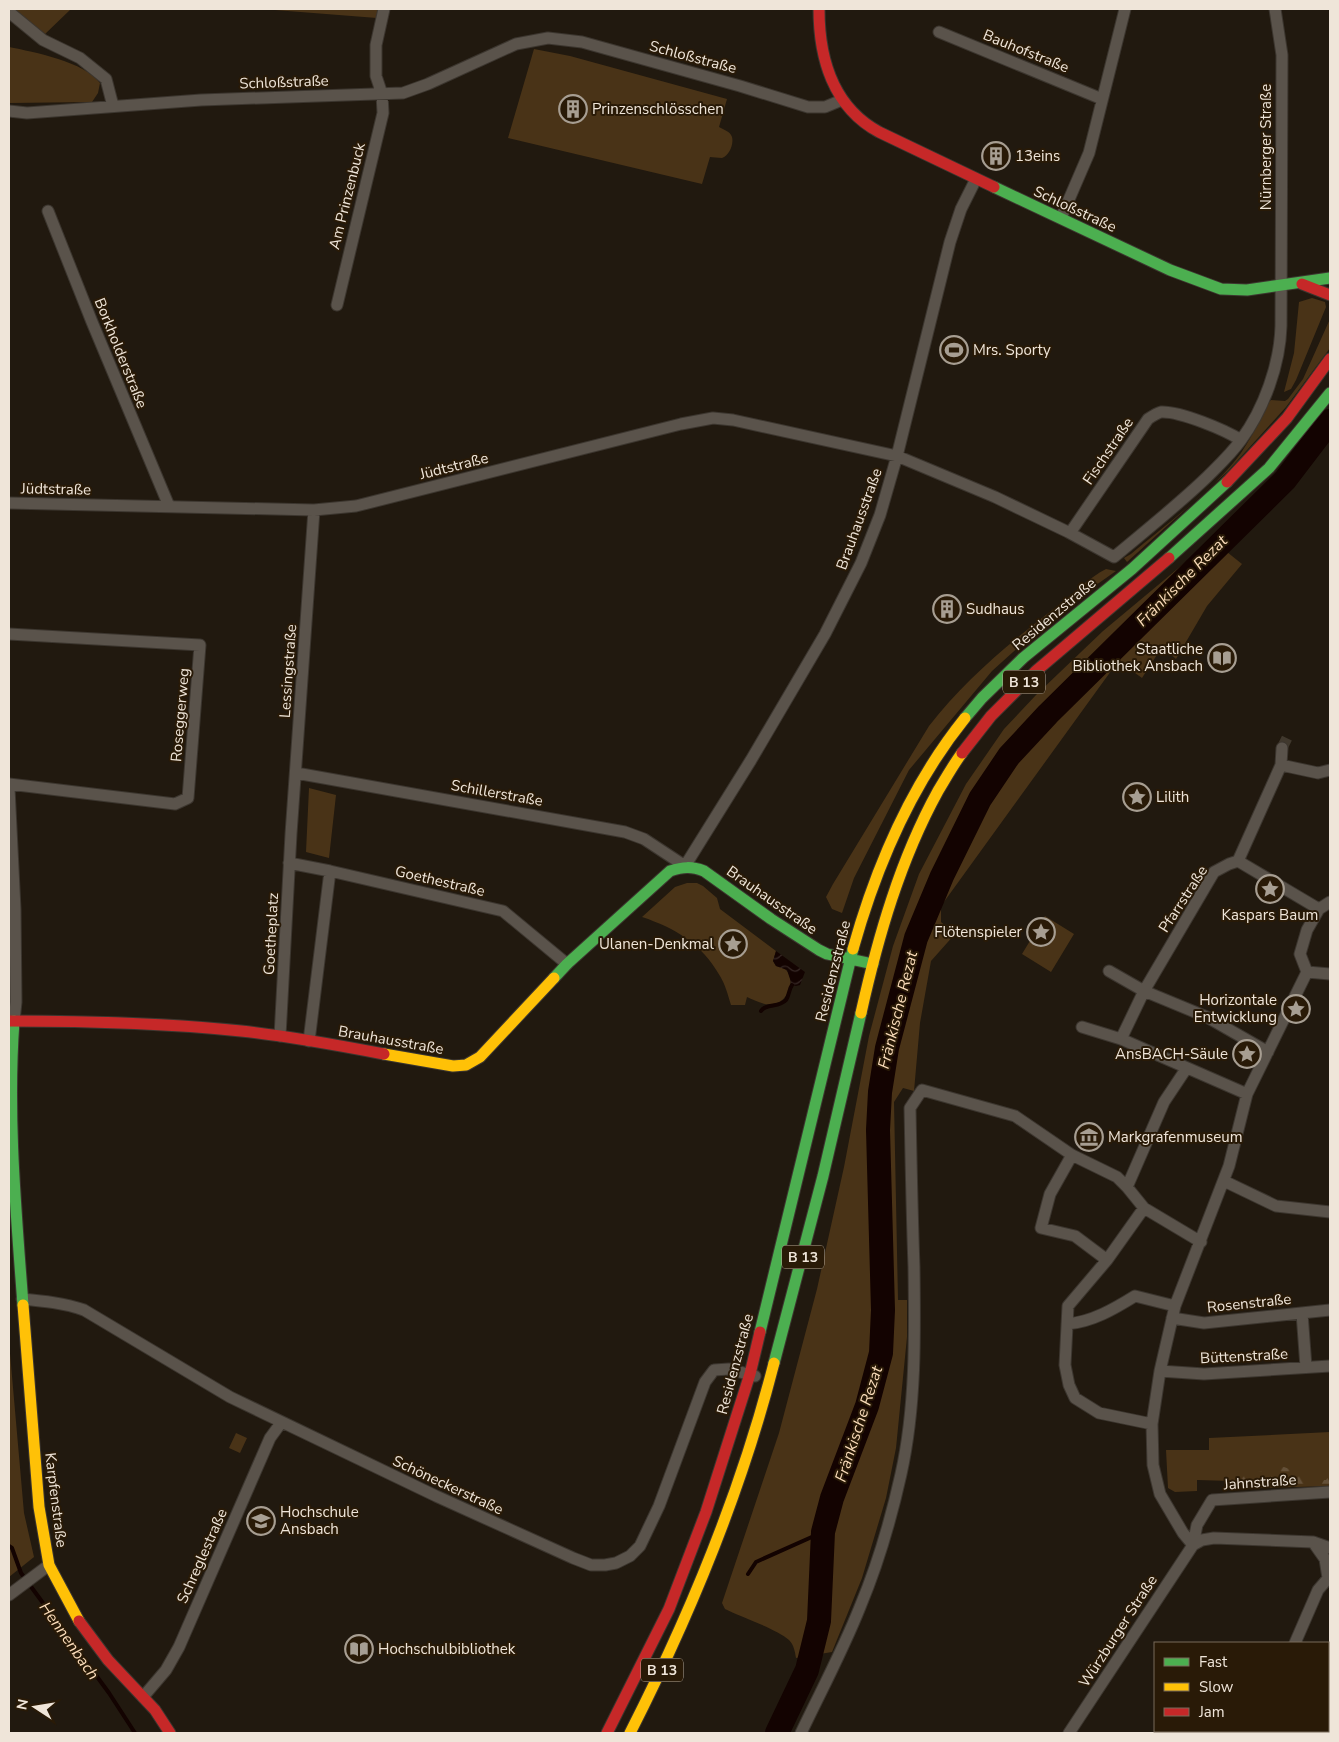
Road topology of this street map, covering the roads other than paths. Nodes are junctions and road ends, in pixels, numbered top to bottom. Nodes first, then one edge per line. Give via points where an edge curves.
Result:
1 (384, 9) edge
2 (819, 9) edge
3 (1125, 9) edge
4 (1275, 9) edge
5 (9, 12) edge
6 (939, 32) dead end
7 (382, 94) junction
8 (1102, 99) junction
9 (842, 100) junction
10 (113, 106) junction
11 (9, 111) edge
12 (976, 179) junction
13 (48, 211) dead end
14 (1061, 218) junction
15 (1329, 276) edge
16 (1297, 283) junction
17 (1281, 285) junction
18 (1330, 295) edge
19 (337, 305) dead end
20 (1330, 359) edge
21 (1330, 393) edge
22 (1241, 440) junction
23 (897, 456) junction
24 (9, 503) edge
25 (169, 506) junction
26 (314, 510) junction
27 (1070, 533) junction
28 (9, 634) edge
29 (1282, 748) tunnel mouth
30 (1281, 765) junction
31 (1330, 770) edge
32 (296, 773) junction
33 (9, 784) edge
34 (9, 788) edge
35 (291, 834) joint
36 (1238, 861) junction
37 (290, 863) junction
38 (684, 866) junction
39 (330, 871) junction
40 (1326, 904) edge
41 (850, 959) junction
42 (567, 964) junction
43 (873, 964) junction
44 (1109, 971) dead end
45 (1307, 972) junction
46 (1330, 974) edge
47 (1144, 991) junction
48 (11, 1021) edge
49 (1082, 1027) dead end
50 (280, 1036) junction
51 (1121, 1040) junction
52 (308, 1041) junction
53 (1268, 1052) junction
54 (1185, 1071) junction
55 (1247, 1094) junction
56 (1072, 1155) junction
57 (1224, 1181) junction
58 (1128, 1187) junction
59 (1144, 1208) junction
60 (1330, 1212) edge
61 (1201, 1242) junction
62 (1107, 1260) junction
63 (22, 1300) junction
64 (1175, 1306) junction
65 (1330, 1310) edge
66 (1302, 1313) junction
67 (1172, 1318) junction
68 (1067, 1324) junction
69 (1330, 1366) edge
70 (1306, 1367) junction
71 (1160, 1371) junction
72 (750, 1374) junction
73 (771, 1380) junction
74 (282, 1423) junction
75 (1152, 1424) junction
76 (1330, 1492) edge
77 (1313, 1542) junction
78 (1193, 1545) junction
79 (1330, 1548) edge
80 (50, 1566) junction
81 (1329, 1577) edge
82 (9, 1595) edge
83 (1294, 1642) edge
84 (143, 1697) junction
85 (170, 1733) edge
86 (606, 1733) edge
87 (630, 1733) edge
88 (801, 1733) edge
89 (1069, 1733) edge

1 - 7 street, Am Prinzenbuck via 376,45 376,76
2 - 9 main road via 822,54
3 - 8 street
4 - 17 street, Nürnberger Straße via 1282,55
5 - 10 street via 43,40 80,58 106,79
6 - 8 street, Bauhofstraße
7 - 9 street, Schloßstraße via 403,93 516,44 548,38 582,42 808,108 825,107
7 - 10 street, Schloßstraße
7 - 19 street, Am Prinzenbuck via 383,113
8 - 14 street via 1089,153
9 - 12 main road, Schloßstraße via 864,124
10 - 11 street, Schloßstraße via 27,113
12 - 14 main road, Schloßstraße
12 - 23 street, Brauhausstraße via 950,242
13 - 25 street, Borkholderstraße
14 - 17 main road, Schloßstraße via 1170,270 1221,289 1247,290
15 - 16 main road, Schloßstraße
16 - 17 main road, Schloßstraße
16 - 18 main road
17 - 22 street via 1280,346 1267,393
20 - 41 main road, Residenzstraße / B 13 via 1287,418 1217,493 1132,569 1023,658 982,698 955,731 926,775 880,866
21 - 43 main road, Residenzstraße / B 13 via 1269,468 1036,671 991,716 955,762 928,810 904,864
22 - 27 street via 1191,493 1114,557
22 - 27 street, Fischstraße via 1178,414 1160,412 1148,420
23 - 26 street, Jüdtstraße via 713,418 356,506
23 - 27 street
23 - 38 street, Brauhausstraße via 880,515 861,563 829,626 752,760
24 - 25 street, Jüdtstraße
25 - 26 street, Jüdtstraße
26 - 32 street, Lessingstraße
28 - 33 street, Roseggerweg via 200,645 188,798 175,804
29 - 30 street
30 - 31 street via 1318,773
30 - 36 street
32 - 35 street, Lessingstraße
32 - 38 street, Schillerstraße via 625,832 644,839
34 - 48 street via 16,1002
35 - 37 street, Goetheplatz
36 - 40 street
36 - 47 street, Pfarrstraße via 1214,872
37 - 39 street, Goethestraße
37 - 50 street, Goetheplatz
38 - 41 main road, Brauhausstraße via 704,871 819,950
38 - 42 main road, Brauhausstraße via 670,871
39 - 42 street, Goethestraße via 503,911
39 - 52 street
40 - 45 street via 1307,930 1300,954
41 - 43 main road, Brauhausstraße
41 - 72 main road, Residenzstraße / B 13
42 - 52 main road, Brauhausstraße via 480,1057 466,1065 453,1066
43 - 73 main road, Residenzstraße / B 13
44 - 47 street
45 - 46 street
45 - 53 street
47 - 51 street, Pfarrstraße
47 - 53 street via 1207,1016
48 - 50 main road, Brauhausstraße via 187,1026
48 - 63 main road, Karpfenstraße via 14,1178
49 - 51 street
50 - 52 main road, Brauhausstraße
51 - 54 street
53 - 55 street
54 - 55 street
54 - 58 street via 1164,1102
55 - 57 street
56 - 58 street via 1118,1178
56 - 62 street via 1050,1194 1041,1228 1075,1236
56 - 88 street via 1012,1116 922,1090 910,1108 914,1364 902,1472 877,1563 861,1606
57 - 60 street via 1276,1206
57 - 61 street
58 - 59 street
59 - 61 street
59 - 62 street
61 - 64 street
62 - 68 street via 1068,1306
63 - 74 street, Schöneckerstraße via 45,1301 84,1310 230,1397
63 - 80 main road, Karpfenstraße via 39,1507
64 - 67 street
64 - 68 street via 1135,1296 1082,1323
65 - 66 street, Rosenstraße
66 - 67 street, Rosenstraße via 1204,1323
66 - 70 street
67 - 71 street
68 - 75 street via 1066,1365 1075,1398 1099,1413
69 - 70 street, Büttenstraße
70 - 71 street, Büttenstraße via 1204,1374
71 - 75 street
72 - 73 street, Schöneckerstraße
72 - 74 street, Schöneckerstraße via 729,1369 714,1370 705,1382 659,1506 640,1546 630,1556 605,1565 591,1565 574,1558
72 - 86 main road, Residenzstraße / B 13 via 706,1512 669,1609
73 - 87 main road, Residenzstraße / B 13 via 724,1523 691,1606
74 - 84 street, Schreglestraße via 270,1438 179,1647 166,1670
75 - 78 street via 1153,1465 1160,1494
76 - 78 street, Jahnstraße via 1212,1500 1197,1525
77 - 78 street via 1214,1538
77 - 79 street
77 - 81 street via 1325,1559
78 - 89 street, Würzburger Straße
80 - 82 street
80 - 84 main road, Karpfenstraße via 80,1623 108,1660
81 - 83 street via 1318,1590
84 - 85 main road, Karpfenstraße

